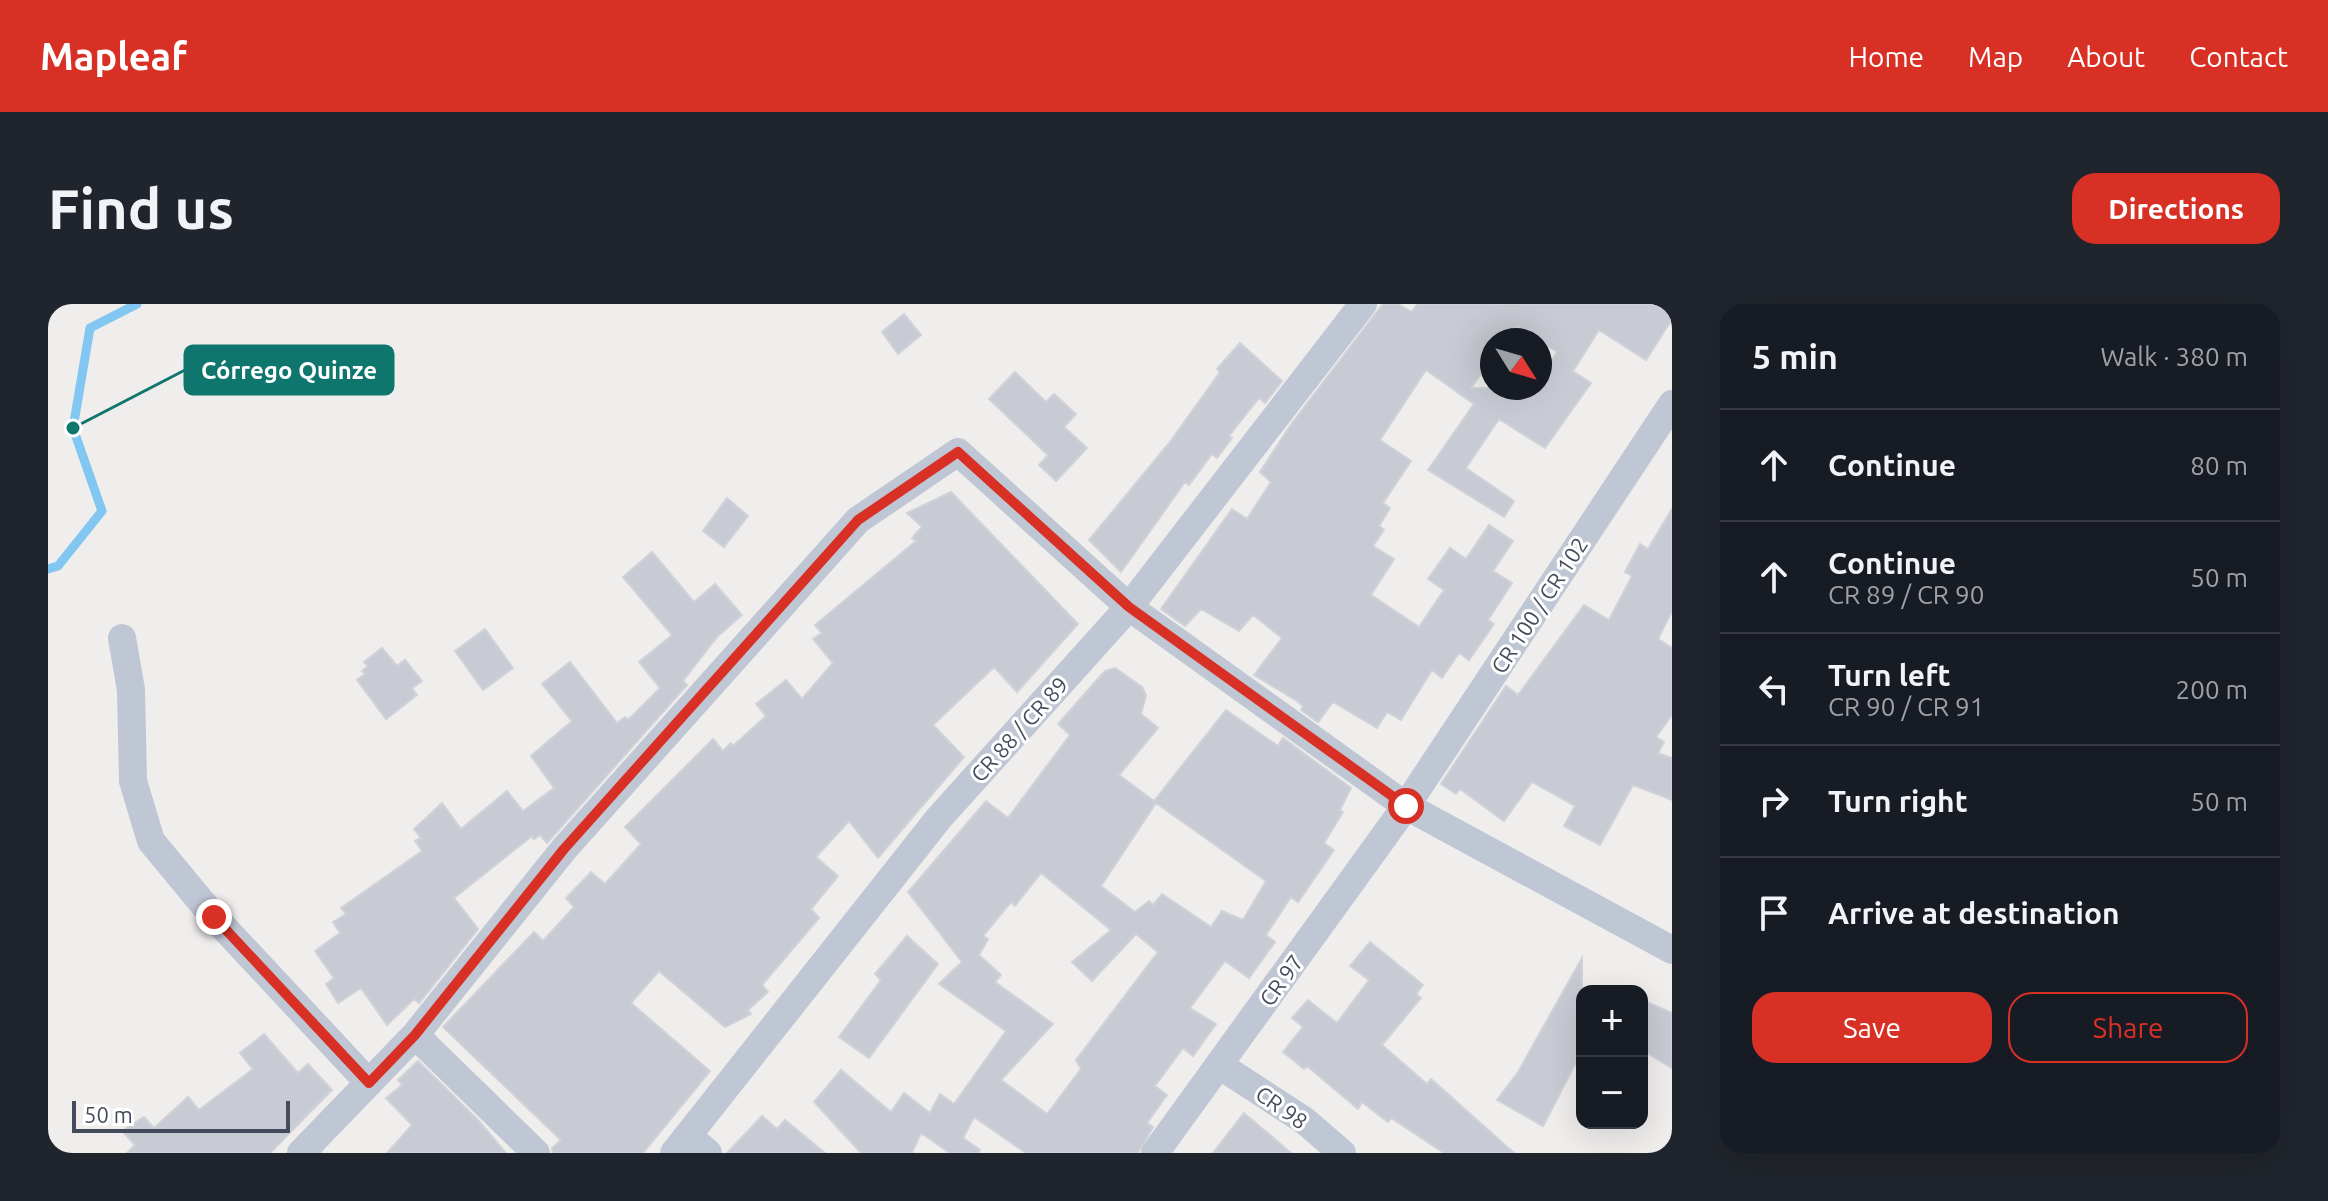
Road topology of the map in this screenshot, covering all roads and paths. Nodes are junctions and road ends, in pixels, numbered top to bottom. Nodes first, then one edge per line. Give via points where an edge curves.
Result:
1 (1363, 304) edge
2 (1672, 404) edge
3 (1129, 607) junction
4 (122, 638) dead end
5 (1406, 806) junction
6 (1672, 950) edge
7 (415, 1035) junction
8 (1219, 1065) junction
9 (369, 1083) junction
10 (690, 1147) edge
11 (301, 1153) edge
12 (536, 1153) edge
13 (1155, 1153) edge
14 (1342, 1153) edge

1 - 3 street, CR 88 / CR 89
2 - 5 street, CR 100 / CR 102
3 - 5 street
3 - 7 street via 958,452 858,520 564,849
3 - 10 street, CR 88 / CR 89 via 939,818
4 - 9 street via 131,690 133,781 151,841 214,917
5 - 6 street
5 - 8 street, CR 97
7 - 9 street
7 - 12 street
8 - 13 street, CR 97
8 - 14 street, CR 98 via 1305,1121
9 - 11 street

